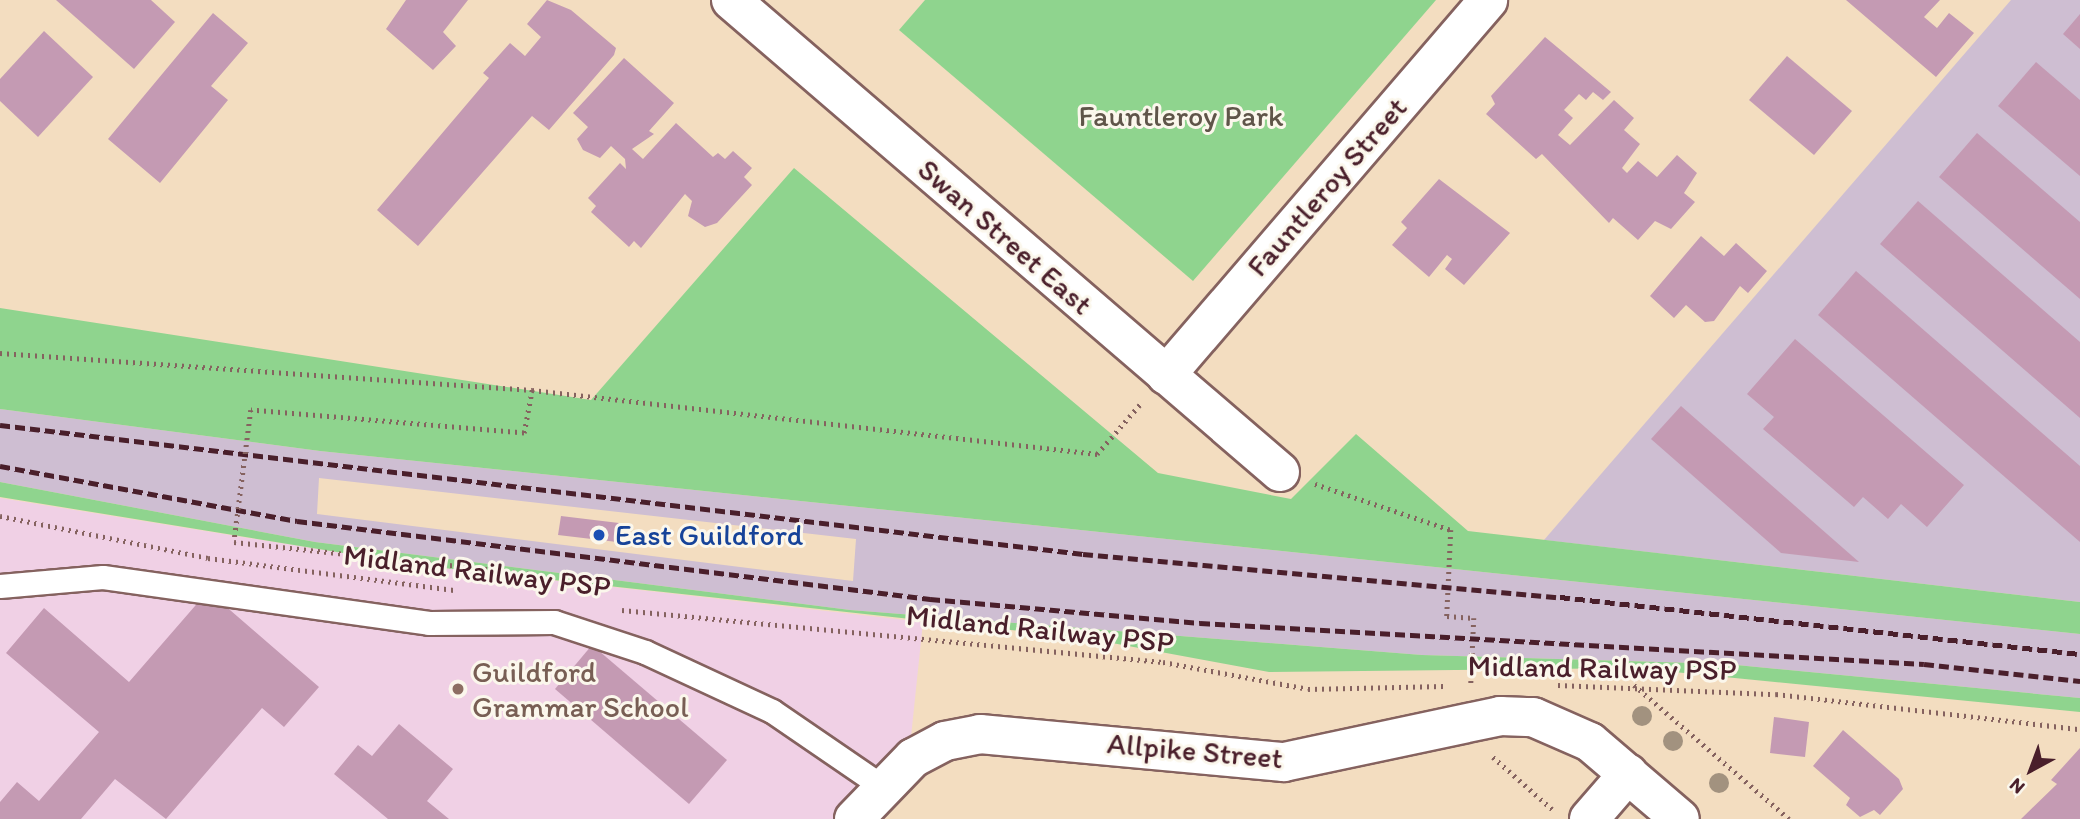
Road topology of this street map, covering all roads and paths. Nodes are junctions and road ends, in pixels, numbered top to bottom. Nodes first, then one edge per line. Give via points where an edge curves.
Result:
1 (730, 0) edge
2 (1488, 0) edge
3 (0, 353) edge
4 (1166, 375) junction
5 (532, 390) junction
6 (1280, 472) joint
7 (0, 516) edge
8 (0, 586) edge
9 (471, 592) dead end
10 (540, 601) dead end
11 (606, 608) dead end
12 (1633, 684) junction
13 (1552, 685) dead end
14 (1477, 696) junction
15 (2080, 729) edge
16 (1628, 774) junction
17 (883, 787) junction
18 (854, 819) edge
19 (1564, 819) edge
20 (1589, 819) edge
21 (1680, 819) edge
22 (1789, 819) edge

1 - 4 street, Swan Street East
2 - 4 street, Fauntleroy Street
3 - 5 path
4 - 5 path via 1097,454
4 - 6 street, Swan Street East
5 - 10 path, bridge via 524,433 251,410 234,542 542,575
6 - 14 path via 1451,530 1447,616 1474,618
7 - 9 path, Midland Railway PSP via 208,558
8 - 17 lane via 103,578 429,623 554,622 645,652 772,711
11 - 14 path, Midland Railway PSP via 1163,662 1308,689
12 - 13 path, Midland Railway PSP
12 - 15 path, Midland Railway PSP
12 - 22 path
14 - 16 street, Allpike Street via 1590,742
14 - 17 street, Allpike Street via 1284,762 980,734 945,741
14 - 19 path via 1481,745
16 - 20 street
16 - 21 street, Allpike Street
17 - 18 street, Allpike Street

